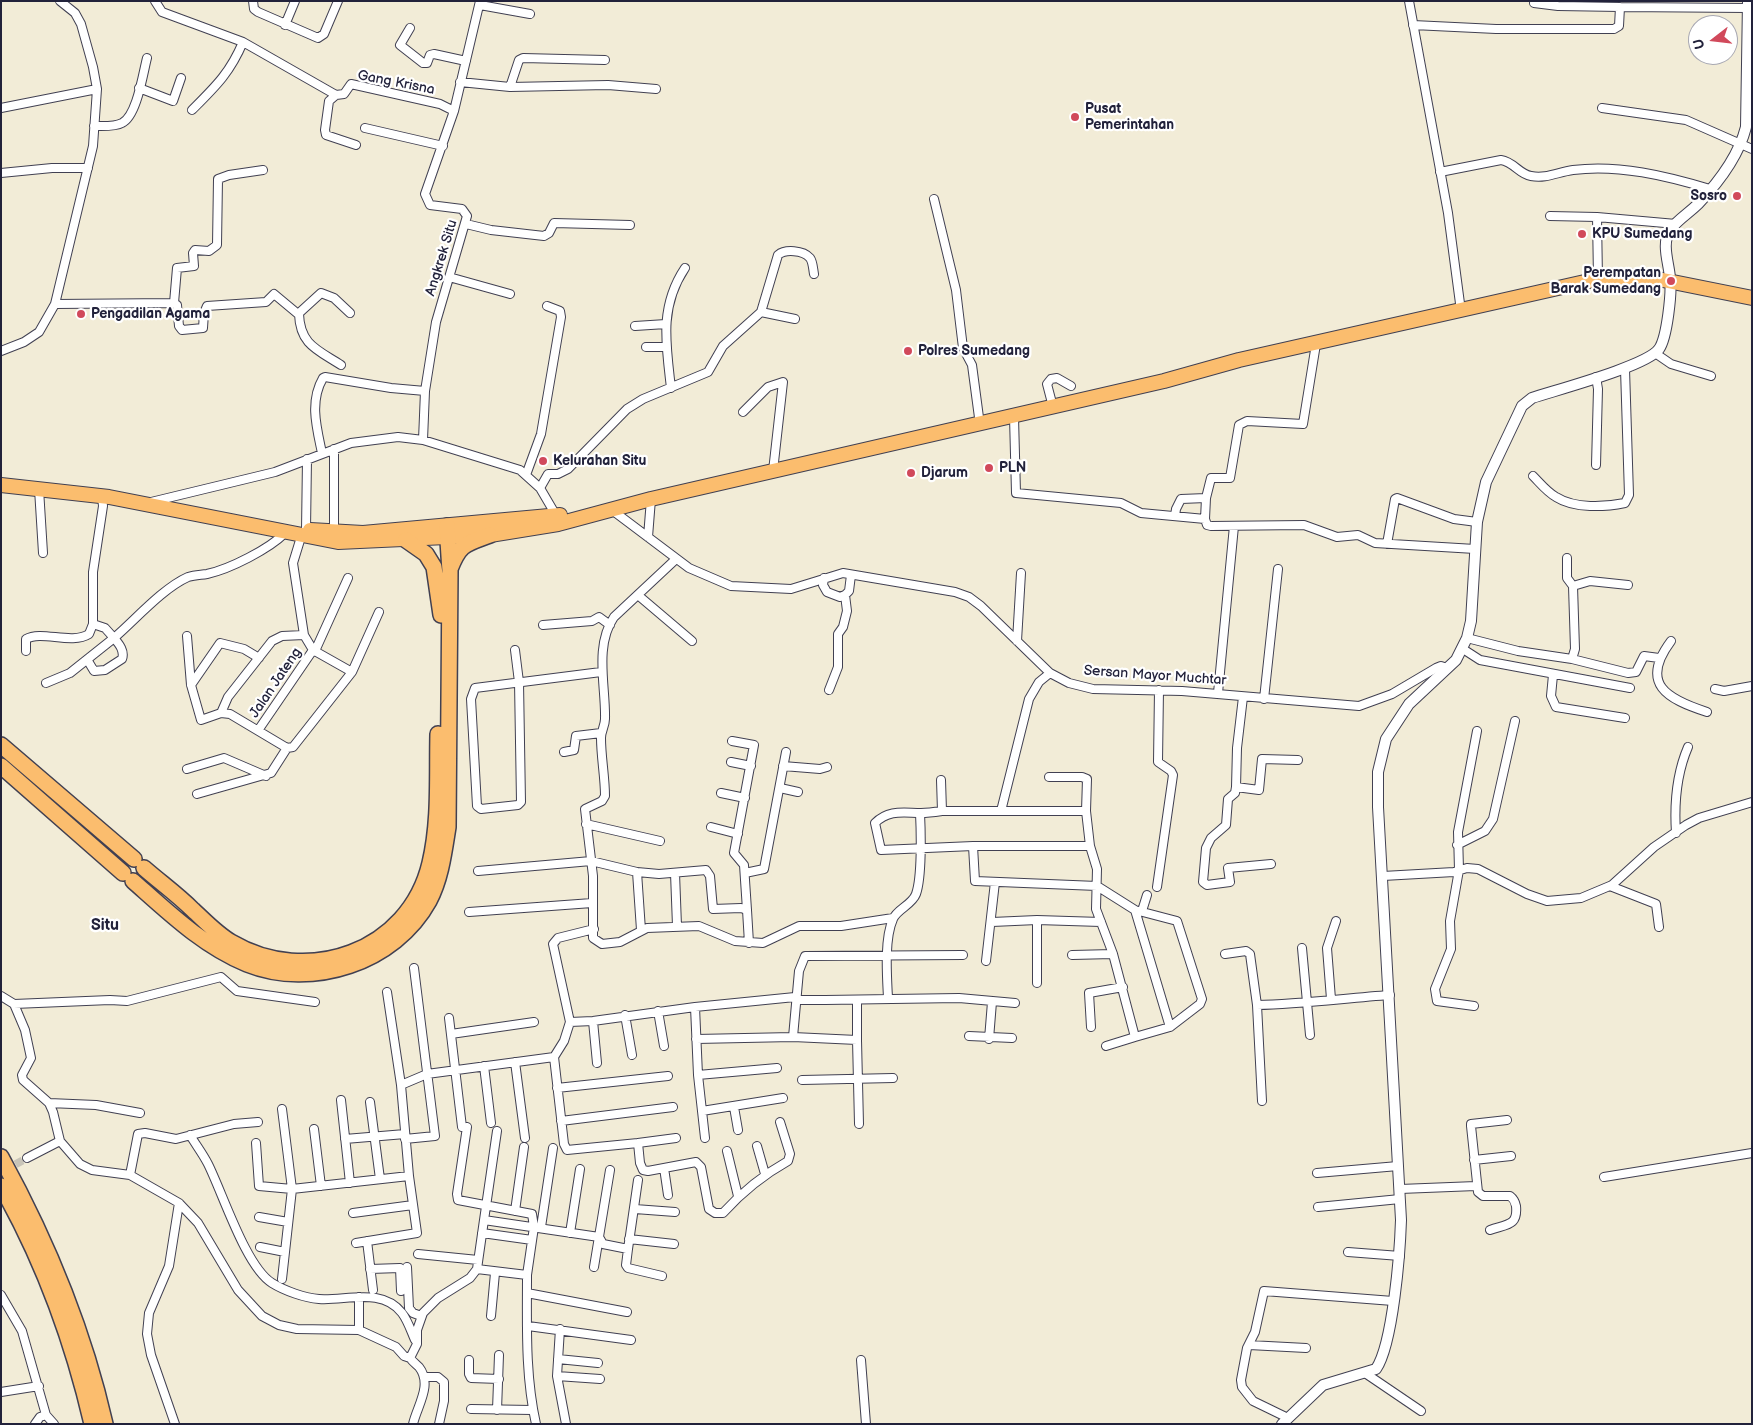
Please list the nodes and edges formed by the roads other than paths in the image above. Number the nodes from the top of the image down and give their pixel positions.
1 (60, 1) edge
2 (155, 1) edge
3 (254, 1) edge
4 (295, 1) edge
5 (338, 1) edge
6 (1409, 1) edge
7 (480, 3) edge
8 (1534, 3) dead end
9 (1575, 4) edge
10 (1630, 4) edge
11 (1748, 5) edge
12 (1620, 7) junction
13 (530, 14) dead end
14 (285, 25) junction
15 (1413, 25) junction
16 (410, 28) dead end
17 (243, 42) junction
18 (1749, 51) edge
19 (147, 58) dead end
20 (604, 60) dead end
21 (466, 61) junction
22 (181, 78) dead end
23 (460, 82) junction
24 (510, 87) junction
25 (139, 88) junction
26 (97, 89) junction
27 (656, 89) dead end
28 (336, 95) junction
29 (1, 108) edge
30 (1602, 108) dead end
31 (192, 110) dead end
32 (454, 111) junction
33 (94, 126) junction
34 (1749, 127) edge
35 (365, 128) dead end
36 (356, 145) dead end
37 (1742, 145) junction
38 (443, 146) junction
39 (1752, 149) edge
40 (88, 168) junction
41 (263, 170) dead end
42 (1440, 172) junction
43 (1, 173) edge
44 (1710, 189) junction
45 (934, 199) dead end
46 (1550, 216) dead end
47 (1597, 217) junction
48 (466, 224) junction
49 (1676, 224) junction
50 (630, 225) dead end
51 (685, 268) dead end
52 (814, 274) dead end
53 (449, 277) junction
54 (1598, 279) junction
55 (1671, 281) junction
56 (510, 294) dead end
57 (1752, 298) edge
58 (174, 303) junction
59 (55, 304) junction
60 (547, 306) dead end
61 (1461, 311) junction
62 (761, 312) junction
63 (350, 313) dead end
64 (299, 314) junction
65 (795, 319) dead end
66 (666, 324) junction
67 (635, 326) dead end
68 (1316, 344) junction
69 (646, 347) dead end
70 (666, 347) junction
71 (1, 351) edge
72 (1655, 354) junction
73 (341, 365) dead end
74 (1625, 369) junction
75 (1710, 376) dead end
76 (1596, 377) junction
77 (1071, 386) dead end
78 (671, 388) junction
79 (425, 391) junction
80 (1053, 407) junction
81 (743, 412) dead end
82 (1014, 417) junction
83 (980, 425) junction
84 (423, 440) junction
85 (334, 449) junction
86 (322, 454) junction
87 (307, 459) junction
88 (1596, 464) dead end
89 (773, 471) junction
90 (526, 475) junction
91 (1533, 476) dead end
92 (1, 485) edge
93 (540, 488) junction
94 (39, 489) junction
95 (102, 497) junction
96 (1206, 498) junction
97 (650, 499) junction
98 (143, 504) junction
99 (612, 510) junction
100 (1176, 516) junction
101 (557, 519) junction
102 (1205, 519) junction
103 (1477, 522) junction
104 (1234, 526) junction
105 (334, 531) junction
106 (444, 532) junction
107 (299, 533) junction
108 (490, 534) junction
109 (648, 537) junction
110 (406, 540) junction
111 (1387, 544) junction
112 (1475, 549) junction
113 (43, 553) dead end
114 (1567, 558) dead end
115 (676, 559) junction
116 (1278, 569) dead end
117 (450, 571) junction
118 (1021, 573) dead end
119 (851, 575) junction
120 (348, 578) dead end
121 (824, 578) junction
122 (1628, 585) dead end
123 (1573, 586) junction
124 (845, 595) junction
125 (639, 596) junction
126 (379, 612) dead end
127 (441, 615) junction
128 (92, 624) junction
129 (543, 625) dead end
130 (610, 625) junction
131 (304, 635) junction
132 (187, 636) dead end
133 (114, 638) junction
134 (1467, 638) junction
135 (1671, 640) dead end
136 (692, 641) dead end
137 (1017, 641) junction
138 (1463, 649) junction
139 (515, 650) dead end
140 (26, 651) dead end
141 (314, 651) junction
142 (259, 658) junction
143 (1660, 658) junction
144 (1572, 659) junction
145 (88, 661) junction
146 (1448, 668) junction
147 (352, 672) junction
148 (601, 672) junction
149 (1050, 673) junction
150 (1553, 675) junction
151 (519, 682) junction
152 (46, 683) dead end
153 (191, 685) junction
154 (1752, 686) edge
155 (1630, 688) dead end
156 (1715, 689) dead end
157 (829, 690) dead end
158 (1159, 690) junction
159 (1218, 693) junction
160 (1242, 697) junction
161 (1264, 699) junction
162 (1707, 712) dead end
163 (221, 713) junction
164 (1625, 718) dead end
165 (1515, 721) dead end
166 (259, 729) junction
167 (1477, 731) dead end
168 (601, 733) junction
169 (732, 740) dead end
170 (1, 745) edge
171 (1688, 747) dead end
172 (287, 748) junction
173 (564, 752) dead end
174 (786, 752) dead end
175 (1298, 760) dead end
176 (732, 762) dead end
177 (1, 766) edge
178 (751, 766) junction
179 (783, 766) junction
180 (187, 768) dead end
181 (827, 768) dead end
182 (266, 776) junction
183 (1049, 777) dead end
184 (941, 780) dead end
185 (780, 788) junction
186 (1236, 788) junction
187 (798, 792) dead end
188 (721, 793) dead end
189 (197, 794) dead end
190 (745, 798) junction
191 (1752, 802) edge
192 (942, 811) junction
193 (1001, 811) junction
194 (1086, 811) junction
195 (920, 814) junction
196 (586, 824) junction
197 (711, 827) dead end
198 (1676, 832) junction
199 (738, 834) junction
200 (660, 841) dead end
201 (1457, 845) junction
202 (974, 846) junction
203 (1090, 846) junction
204 (920, 849) junction
205 (591, 862) junction
206 (1271, 864) dead end
207 (1459, 870) junction
208 (478, 871) dead end
209 (637, 872) junction
210 (745, 873) junction
211 (675, 874) junction
212 (1383, 876) junction
213 (995, 882) junction
214 (1097, 886) junction
215 (1610, 886) junction
216 (1158, 887) dead end
217 (1146, 898) dead end
218 (592, 903) junction
219 (746, 910) junction
220 (1138, 910) junction
221 (469, 912) dead end
222 (893, 918) junction
223 (1037, 920) junction
224 (1336, 921) dead end
225 (992, 922) junction
226 (1101, 922) junction
227 (677, 926) junction
228 (1659, 927) dead end
229 (594, 929) junction
230 (642, 930) junction
231 (749, 943) junction
232 (1302, 948) dead end
233 (1113, 954) junction
234 (1225, 954) dead end
235 (962, 955) dead end
236 (1072, 955) dead end
237 (886, 958) junction
238 (986, 961) dead end
239 (414, 968) dead end
240 (1037, 983) dead end
241 (1123, 988) junction
242 (387, 992) dead end
243 (1390, 995) junction
244 (1, 996) edge
245 (795, 997) junction
246 (888, 998) junction
247 (1331, 999) junction
248 (857, 1000) junction
249 (315, 1002) dead end
250 (992, 1002) junction
251 (1015, 1003) dead end
252 (14, 1004) junction
253 (1307, 1004) junction
254 (1257, 1005) junction
255 (1474, 1006) dead end
256 (695, 1007) junction
257 (658, 1011) junction
258 (625, 1015) junction
259 (449, 1018) dead end
260 (593, 1021) junction
261 (534, 1022) dead end
262 (570, 1022) junction
263 (1091, 1027) dead end
264 (1170, 1027) junction
265 (451, 1034) junction
266 (1310, 1035) dead end
267 (793, 1036) junction
268 (969, 1036) dead end
269 (1135, 1037) junction
270 (1012, 1038) dead end
271 (989, 1039) junction
272 (696, 1040) junction
273 (857, 1040) junction
274 (664, 1046) dead end
275 (1106, 1046) dead end
276 (632, 1055) dead end
277 (554, 1057) junction
278 (515, 1062) junction
279 (597, 1063) dead end
280 (484, 1066) junction
281 (777, 1068) dead end
282 (455, 1070) junction
283 (429, 1074) junction
284 (698, 1075) junction
285 (668, 1076) dead end
286 (893, 1078) dead end
287 (859, 1079) junction
288 (802, 1080) dead end
289 (401, 1085) junction
290 (557, 1088) junction
291 (783, 1098) dead end
292 (341, 1100) dead end
293 (1262, 1101) dead end
294 (370, 1102) dead end
295 (49, 1103) junction
296 (673, 1107) dead end
297 (734, 1107) junction
298 (282, 1109) dead end
299 (702, 1111) junction
300 (140, 1113) dead end
301 (1507, 1120) dead end
302 (561, 1121) junction
303 (258, 1122) dead end
304 (780, 1122) dead end
305 (491, 1124) dead end
306 (860, 1124) dead end
307 (314, 1129) dead end
308 (738, 1130) dead end
309 (497, 1131) dead end
310 (190, 1135) junction
311 (374, 1136) junction
312 (405, 1136) junction
313 (525, 1138) dead end
314 (676, 1138) dead end
315 (706, 1138) dead end
316 (345, 1139) junction
317 (60, 1141) junction
318 (256, 1143) dead end
319 (638, 1143) junction
320 (757, 1146) dead end
321 (524, 1147) dead end
322 (553, 1148) dead end
323 (727, 1151) dead end
324 (1752, 1153) edge
325 (1511, 1156) dead end
326 (1, 1157) edge
327 (27, 1158) tunnel mouth
328 (1474, 1160) junction
329 (1398, 1166) junction
330 (664, 1168) junction
331 (580, 1169) dead end
332 (610, 1170) dead end
333 (1317, 1173) dead end
334 (766, 1174) junction
335 (130, 1175) junction
336 (409, 1176) junction
337 (1604, 1177) dead end
338 (380, 1180) junction
339 (638, 1180) dead end
340 (350, 1183) junction
341 (1, 1186) edge
342 (321, 1186) junction
343 (1476, 1186) junction
344 (292, 1189) junction
345 (1400, 1194) junction
346 (668, 1195) dead end
347 (738, 1196) junction
348 (179, 1203) junction
349 (413, 1205) junction
350 (486, 1205) junction
351 (1318, 1207) dead end
352 (635, 1209) junction
353 (514, 1211) junction
354 (675, 1212) dead end
355 (353, 1213) dead end
356 (259, 1217) dead end
357 (484, 1220) junction
358 (288, 1222) junction
359 (537, 1227) junction
360 (1490, 1230) dead end
361 (482, 1233) junction
362 (570, 1233) junction
363 (599, 1237) junction
364 (629, 1239) junction
365 (532, 1240) junction
366 (368, 1242) junction
367 (356, 1243) dead end
368 (674, 1244) dead end
369 (260, 1247) dead end
370 (628, 1249) junction
371 (285, 1252) junction
372 (1348, 1252) dead end
373 (418, 1254) dead end
374 (1400, 1256) junction
375 (478, 1260) junction
376 (594, 1266) dead end
377 (407, 1267) dead end
378 (477, 1269) junction
379 (370, 1270) junction
380 (496, 1273) junction
381 (527, 1275) junction
382 (662, 1276) dead end
383 (282, 1279) dead end
384 (372, 1290) dead end
385 (401, 1291) dead end
386 (527, 1293) junction
387 (1, 1295) edge
388 (358, 1297) junction
389 (1393, 1301) junction
390 (627, 1312) dead end
391 (422, 1316) junction
392 (491, 1316) dead end
393 (528, 1326) junction
394 (560, 1329) junction
395 (359, 1330) junction
396 (631, 1340) dead end
397 (417, 1344) junction
398 (1249, 1345) junction
399 (1306, 1348) dead end
400 (499, 1355) dead end
401 (410, 1358) junction
402 (558, 1359) junction
403 (468, 1360) dead end
404 (861, 1360) dead end
405 (598, 1363) dead end
406 (1365, 1373) junction
407 (556, 1376) junction
408 (424, 1377) junction
409 (499, 1379) junction
410 (600, 1379) dead end
411 (39, 1386) junction
412 (1, 1392) edge
413 (471, 1409) dead end
414 (497, 1410) junction
415 (532, 1410) junction
416 (1421, 1411) dead end
417 (46, 1414) junction
418 (1285, 1421) edge
419 (35, 1424) edge
420 (54, 1424) edge
421 (92, 1424) edge
422 (105, 1424) edge
423 (175, 1424) edge
424 (412, 1424) edge
425 (439, 1424) edge
426 (536, 1424) edge
427 (566, 1424) edge
428 (866, 1424) edge

1 - 26 street
2 - 17 street
3 - 14 street
4 - 14 street
5 - 14 street
6 - 15 street
7 - 13 street
7 - 21 street, Angkrek Situ
8 - 9 street
9 - 12 street
10 - 11 street
10 - 12 street
11 - 18 street
12 - 15 street
15 - 42 street
16 - 21 street
17 - 28 street
17 - 31 street
18 - 34 street
19 - 25 street
20 - 24 street
21 - 23 street, Angkrek Situ
22 - 25 street
23 - 24 street
23 - 32 street, Angkrek Situ
24 - 27 street
25 - 33 street
26 - 29 street
26 - 33 street
28 - 32 street, Gang Krisna
28 - 36 street
30 - 37 street
32 - 38 street, Angkrek Situ
33 - 40 street
34 - 37 street
35 - 38 street
37 - 39 street
37 - 44 street
38 - 48 street, Angkrek Situ
40 - 43 street
40 - 59 street
41 - 58 street
42 - 44 street
42 - 61 street
44 - 49 street
45 - 83 street
46 - 47 street
47 - 49 street
47 - 54 street
48 - 50 street
48 - 53 street, Angkrek Situ
49 - 55 street
51 - 66 street
52 - 62 street
53 - 56 street
53 - 79 street, Angkrek Situ
54 - 55 highway
54 - 61 highway
55 - 57 highway
55 - 72 street
58 - 59 street
58 - 64 street
59 - 71 street
60 - 90 street
61 - 68 highway
62 - 65 street
62 - 78 street
63 - 64 street
64 - 73 street
66 - 67 street
66 - 70 street
68 - 80 highway
68 - 96 street
69 - 70 street
70 - 78 street
72 - 74 street
72 - 75 street
74 - 76 street
74 - 91 street
76 - 88 street
76 - 103 street
77 - 80 street
78 - 93 street
79 - 84 street, Angkrek Situ
79 - 86 street
80 - 82 highway
81 - 89 street
82 - 83 highway
82 - 100 street
83 - 89 highway
84 - 85 street
84 - 90 street
85 - 86 street
85 - 105 street
86 - 87 street
87 - 98 street
87 - 107 street
89 - 97 highway
90 - 93 street
92 - 94 highway
93 - 101 street
94 - 95 highway
94 - 113 street
95 - 98 highway
95 - 128 street
96 - 100 street
96 - 102 street
97 - 99 highway
97 - 109 street
98 - 107 highway
99 - 101 highway
99 - 109 street, Sersan Mayor Muchtar
100 - 102 street
101 - 106 highway
101 - 108 highway
102 - 104 street
103 - 111 street
103 - 112 street
104 - 111 street
104 - 159 street
105 - 106 highway
105 - 107 highway
106 - 108 highway
106 - 110 highway
106 - 117 highway
106 - 127 highway
107 - 110 highway
107 - 131 street
107 - 133 street
108 - 117 highway
109 - 115 street, Sersan Mayor Muchtar
110 - 127 highway
111 - 112 street
112 - 134 street
114 - 123 street
115 - 121 street, Sersan Mayor Muchtar
115 - 125 street
116 - 161 street
117 - 177 highway
118 - 137 street
119 - 121 street, Sersan Mayor Muchtar
119 - 124 street
119 - 137 street, Sersan Mayor Muchtar
120 - 141 street, Jalan Jateng
121 - 124 street
122 - 123 street
123 - 144 street
124 - 157 street
125 - 130 street
125 - 136 street
126 - 147 street
127 - 170 highway
128 - 133 street
128 - 140 street
129 - 130 street
130 - 148 street
131 - 141 street
131 - 142 street
132 - 153 street
133 - 145 street
133 - 145 street
134 - 138 street
134 - 144 street
135 - 143 street
137 - 149 street, Sersan Mayor Muchtar
138 - 146 street
138 - 150 street
139 - 151 street
141 - 147 street
141 - 166 street, Jalan Jateng
142 - 153 street
142 - 163 street
143 - 144 street
143 - 162 street
145 - 152 street
146 - 161 street, Sersan Mayor Muchtar
146 - 212 street
147 - 172 street
148 - 151 street
148 - 168 street
149 - 158 street, Sersan Mayor Muchtar
149 - 193 street
150 - 155 street
150 - 164 street
151 - 151 street
153 - 163 street
154 - 156 street
158 - 159 street, Sersan Mayor Muchtar
158 - 216 street
159 - 160 street, Sersan Mayor Muchtar
160 - 161 street, Sersan Mayor Muchtar
160 - 186 street
163 - 166 street
165 - 201 street
166 - 172 street
167 - 201 street
168 - 173 street
168 - 196 street
169 - 178 street
171 - 198 street
172 - 182 street
174 - 179 street
175 - 186 street
176 - 178 street
178 - 190 street
179 - 181 street
179 - 185 street
180 - 182 street
182 - 189 street
183 - 194 street
184 - 192 street
185 - 187 street
185 - 210 street
186 - 206 street
188 - 190 street
190 - 199 street
191 - 198 street
192 - 193 street
192 - 195 street
193 - 194 street
194 - 203 street
195 - 204 street
195 - 204 street
196 - 200 street
196 - 205 street
197 - 199 street
198 - 215 street
199 - 210 street
201 - 207 street
202 - 203 street
202 - 204 street
202 - 213 street
203 - 214 street
204 - 222 street
205 - 208 street
205 - 209 street
205 - 218 street
207 - 212 street
207 - 215 street
207 - 255 street
209 - 211 street
209 - 230 street
210 - 219 street
211 - 219 street
211 - 227 street
212 - 243 street
213 - 214 street
213 - 225 street
214 - 220 street
214 - 226 street
215 - 228 street
217 - 220 street
218 - 221 street
218 - 229 street
219 - 231 street
220 - 264 street
220 - 264 street
222 - 231 street
222 - 237 street
223 - 225 street
223 - 226 street
223 - 240 street
224 - 247 street
225 - 238 street
226 - 233 street
227 - 230 street
227 - 231 street
229 - 230 street
229 - 262 street
232 - 253 street
233 - 236 street
233 - 241 street
234 - 254 street
235 - 237 street
237 - 245 street
237 - 246 street
239 - 283 street
241 - 263 street
241 - 269 street
242 - 289 street
243 - 247 street
243 - 329 street
244 - 252 street
245 - 248 street
245 - 256 street
245 - 267 street
246 - 248 street
246 - 250 street
247 - 253 street
248 - 273 street
249 - 252 street
250 - 251 street
250 - 271 street
252 - 295 street
253 - 254 street
253 - 266 street
254 - 293 street
256 - 257 street
256 - 272 street
257 - 258 street
257 - 274 street
258 - 260 street
258 - 276 street
259 - 265 street
260 - 262 street
260 - 279 street
261 - 265 street
262 - 277 street
264 - 269 street
265 - 282 street
267 - 272 street
267 - 273 street
268 - 271 street
269 - 275 street
270 - 271 street
272 - 284 street
273 - 287 street
277 - 278 street
277 - 290 street
278 - 280 street
278 - 313 street
280 - 282 street
280 - 305 street
281 - 284 street
282 - 283 street
282 - 350 street
283 - 289 street
283 - 312 street
284 - 299 street
285 - 290 street
286 - 287 street
287 - 288 street
287 - 306 street
289 - 312 street
290 - 302 street
291 - 297 street
292 - 316 street
294 - 311 street
295 - 300 street
295 - 317 street
296 - 302 street
297 - 299 street
297 - 308 street
298 - 344 street
299 - 315 street
301 - 328 street
302 - 319 street
303 - 310 street
304 - 334 street
307 - 342 street
309 - 350 street
310 - 335 street
310 - 388 street
311 - 312 street
311 - 316 street
311 - 338 street
312 - 336 street
314 - 319 street
316 - 340 street
317 - 327 street
317 - 335 street
318 - 344 street
319 - 330 street
320 - 334 street
321 - 353 street
322 - 359 street
323 - 347 street
324 - 337 street
325 - 328 street
326 - 422 highway
328 - 343 street
329 - 333 street
329 - 345 street
330 - 346 street
330 - 347 street
331 - 362 street
332 - 363 street
334 - 347 street
335 - 348 street
336 - 338 street
336 - 349 street
338 - 340 street
339 - 352 street
340 - 342 street
341 - 421 highway
342 - 344 street
343 - 345 street
343 - 360 street
344 - 358 street
345 - 351 street
345 - 374 street
348 - 395 street
348 - 423 street
349 - 355 street
349 - 366 street
350 - 353 street
350 - 357 street
352 - 354 street
352 - 364 street
353 - 359 street
356 - 358 street
357 - 359 street
357 - 361 street
358 - 371 street
359 - 362 street
359 - 365 street
361 - 365 street
361 - 375 street
362 - 363 street
363 - 370 street
363 - 376 street
364 - 368 street
364 - 370 street
365 - 381 street
366 - 367 street
366 - 379 street
369 - 371 street
370 - 382 street
371 - 383 street
372 - 374 street
373 - 375 street
374 - 389 street
375 - 378 street
377 - 391 street
378 - 380 street
378 - 391 street
379 - 384 street
379 - 385 street
380 - 381 street
380 - 392 street
381 - 386 street
386 - 390 street
386 - 393 street
387 - 411 street
388 - 395 street
388 - 397 street
389 - 398 street
389 - 406 street
391 - 397 street
393 - 394 street
393 - 415 street
394 - 396 street
394 - 402 street
395 - 401 street
397 - 401 street
398 - 399 street
398 - 418 street
400 - 409 street
401 - 408 street
402 - 405 street
402 - 407 street
403 - 409 street
404 - 428 street
406 - 416 street
406 - 418 street
407 - 410 street
407 - 427 street
408 - 424 street
408 - 425 street
409 - 414 street
411 - 412 street
411 - 417 street
413 - 414 street
414 - 415 street
415 - 426 street
417 - 419 street
417 - 420 street

